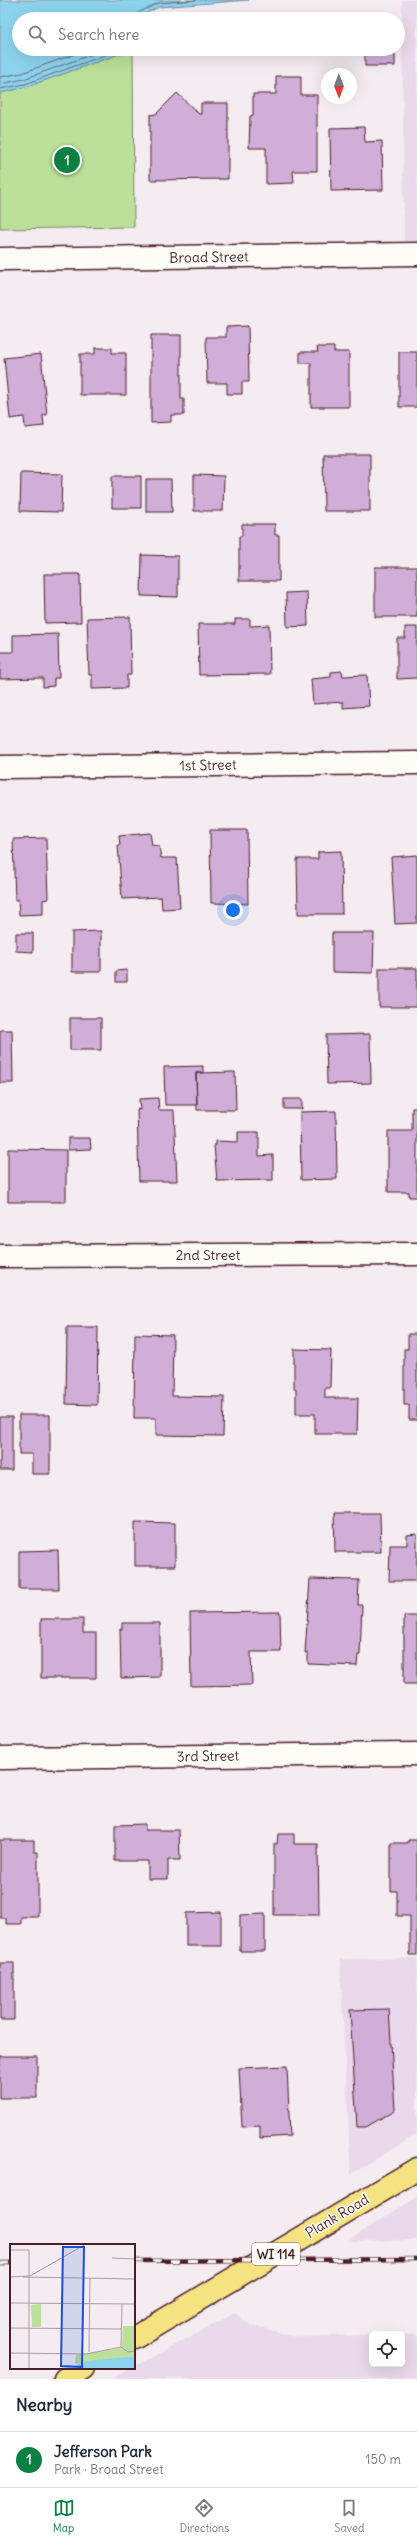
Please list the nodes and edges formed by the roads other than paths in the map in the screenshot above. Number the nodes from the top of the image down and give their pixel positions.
1 (417, 254) edge
2 (0, 259) edge
3 (417, 763) edge
4 (0, 767) edge
5 (417, 1254) edge
6 (0, 1256) edge
7 (417, 1754) edge
8 (0, 1758) edge
9 (417, 2169) edge
10 (135, 2337) edge
11 (81, 2369) edge
12 (65, 2379) edge

1 - 2 street, Broad Street
3 - 4 street, 1st Street
5 - 6 street, 2nd Street
7 - 8 street, 3rd Street
9 - 10 main road, Plank Road / WI 114
11 - 12 main road

